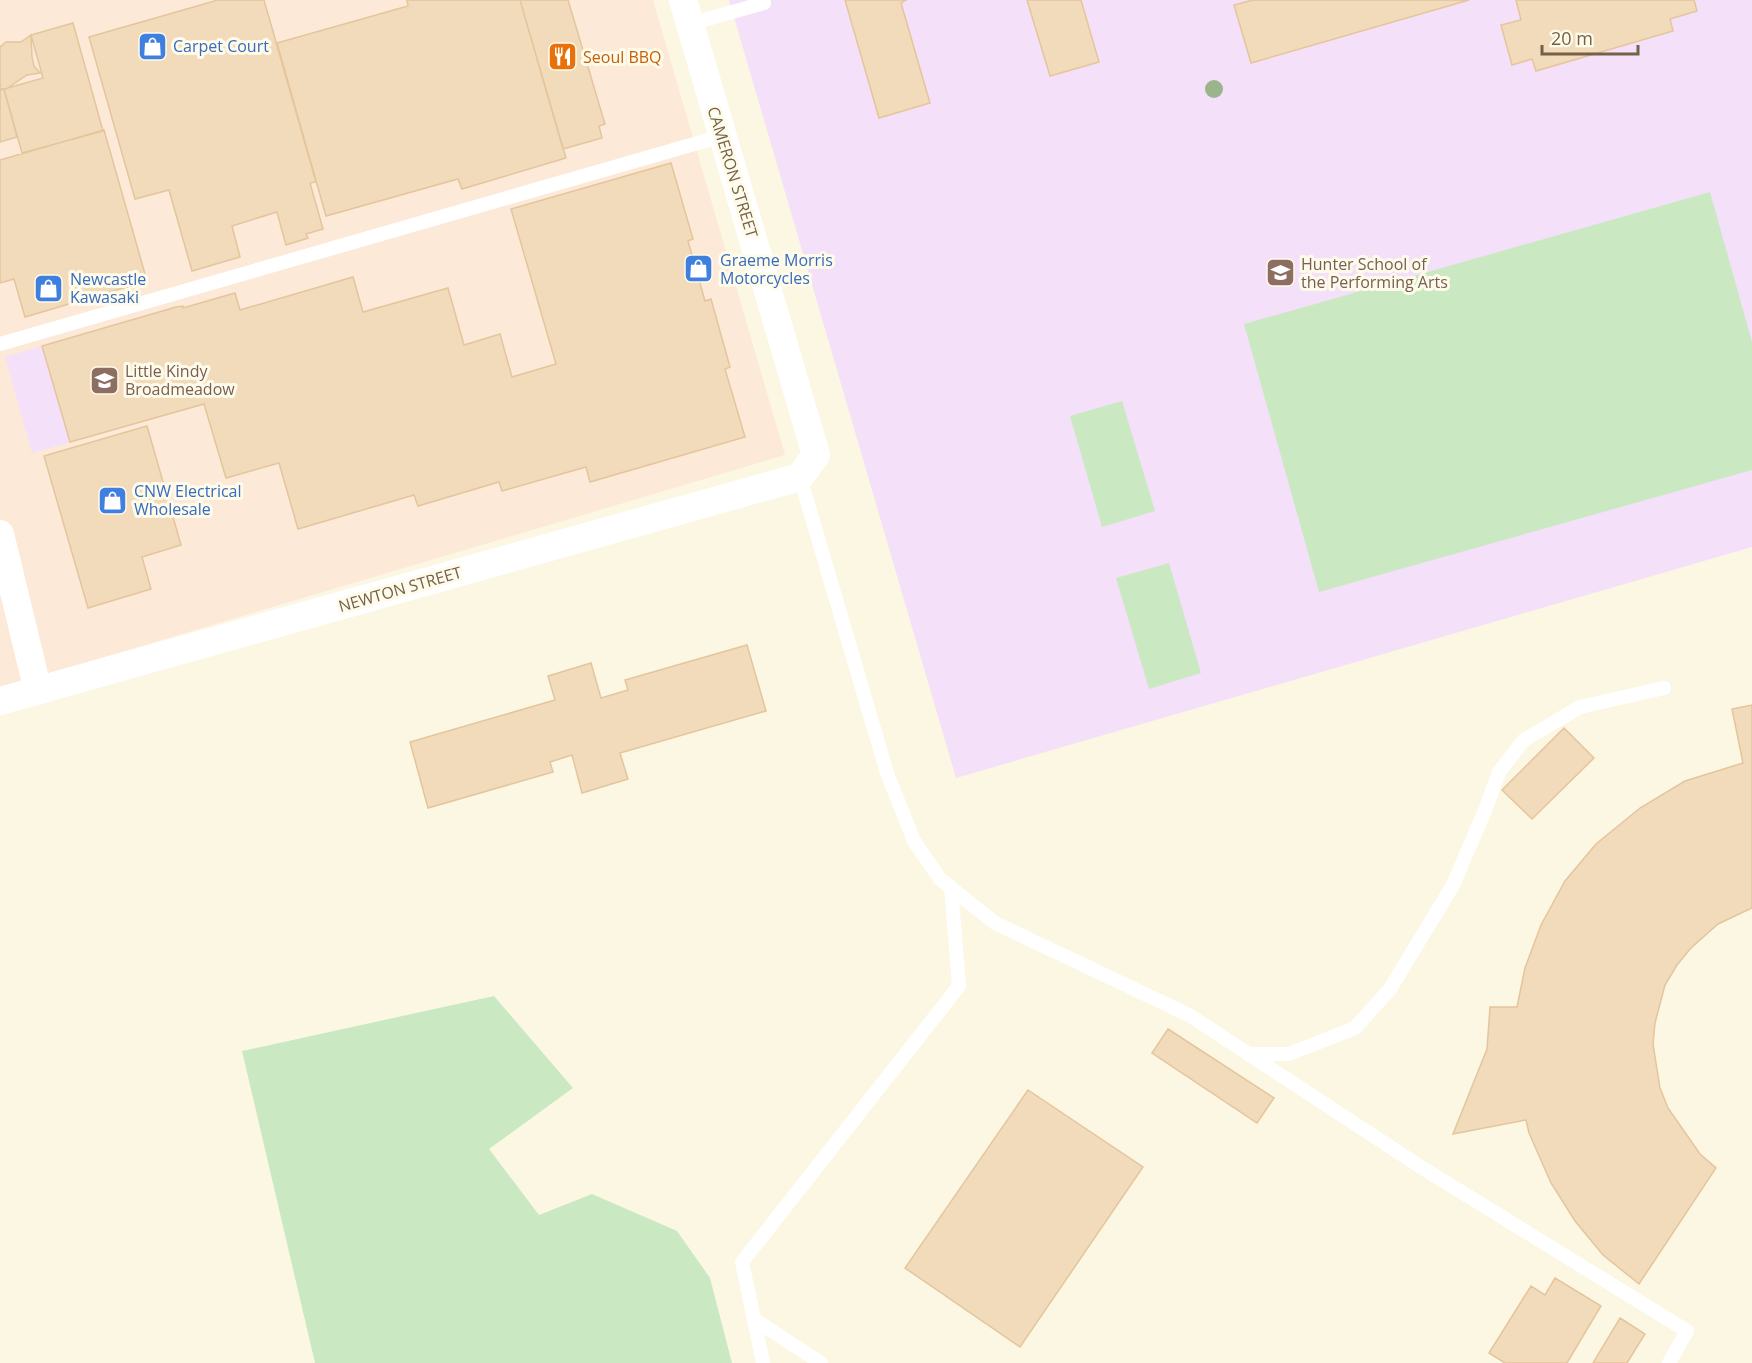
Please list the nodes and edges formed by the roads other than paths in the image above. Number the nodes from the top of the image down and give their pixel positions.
1 (764, 3) dead end
2 (687, 12) edge
3 (722, 136) junction
4 (0, 344) edge
5 (800, 477) junction
6 (0, 534) edge
7 (1664, 688) dead end
8 (38, 691) junction
9 (0, 701) edge
10 (951, 887) junction
11 (1248, 1054) junction
12 (754, 1319) junction
13 (763, 1363) edge
14 (821, 1363) edge
15 (1669, 1363) edge

1 - 2 lane
2 - 3 street, CAMERON STREET
3 - 4 lane
3 - 5 street, CAMERON STREET
5 - 8 street, NEWTON STREET
5 - 10 lane
6 - 8 street
7 - 11 lane
8 - 9 street, NEWTON STREET
10 - 11 lane
10 - 12 lane
11 - 15 lane
12 - 13 lane
12 - 14 lane

